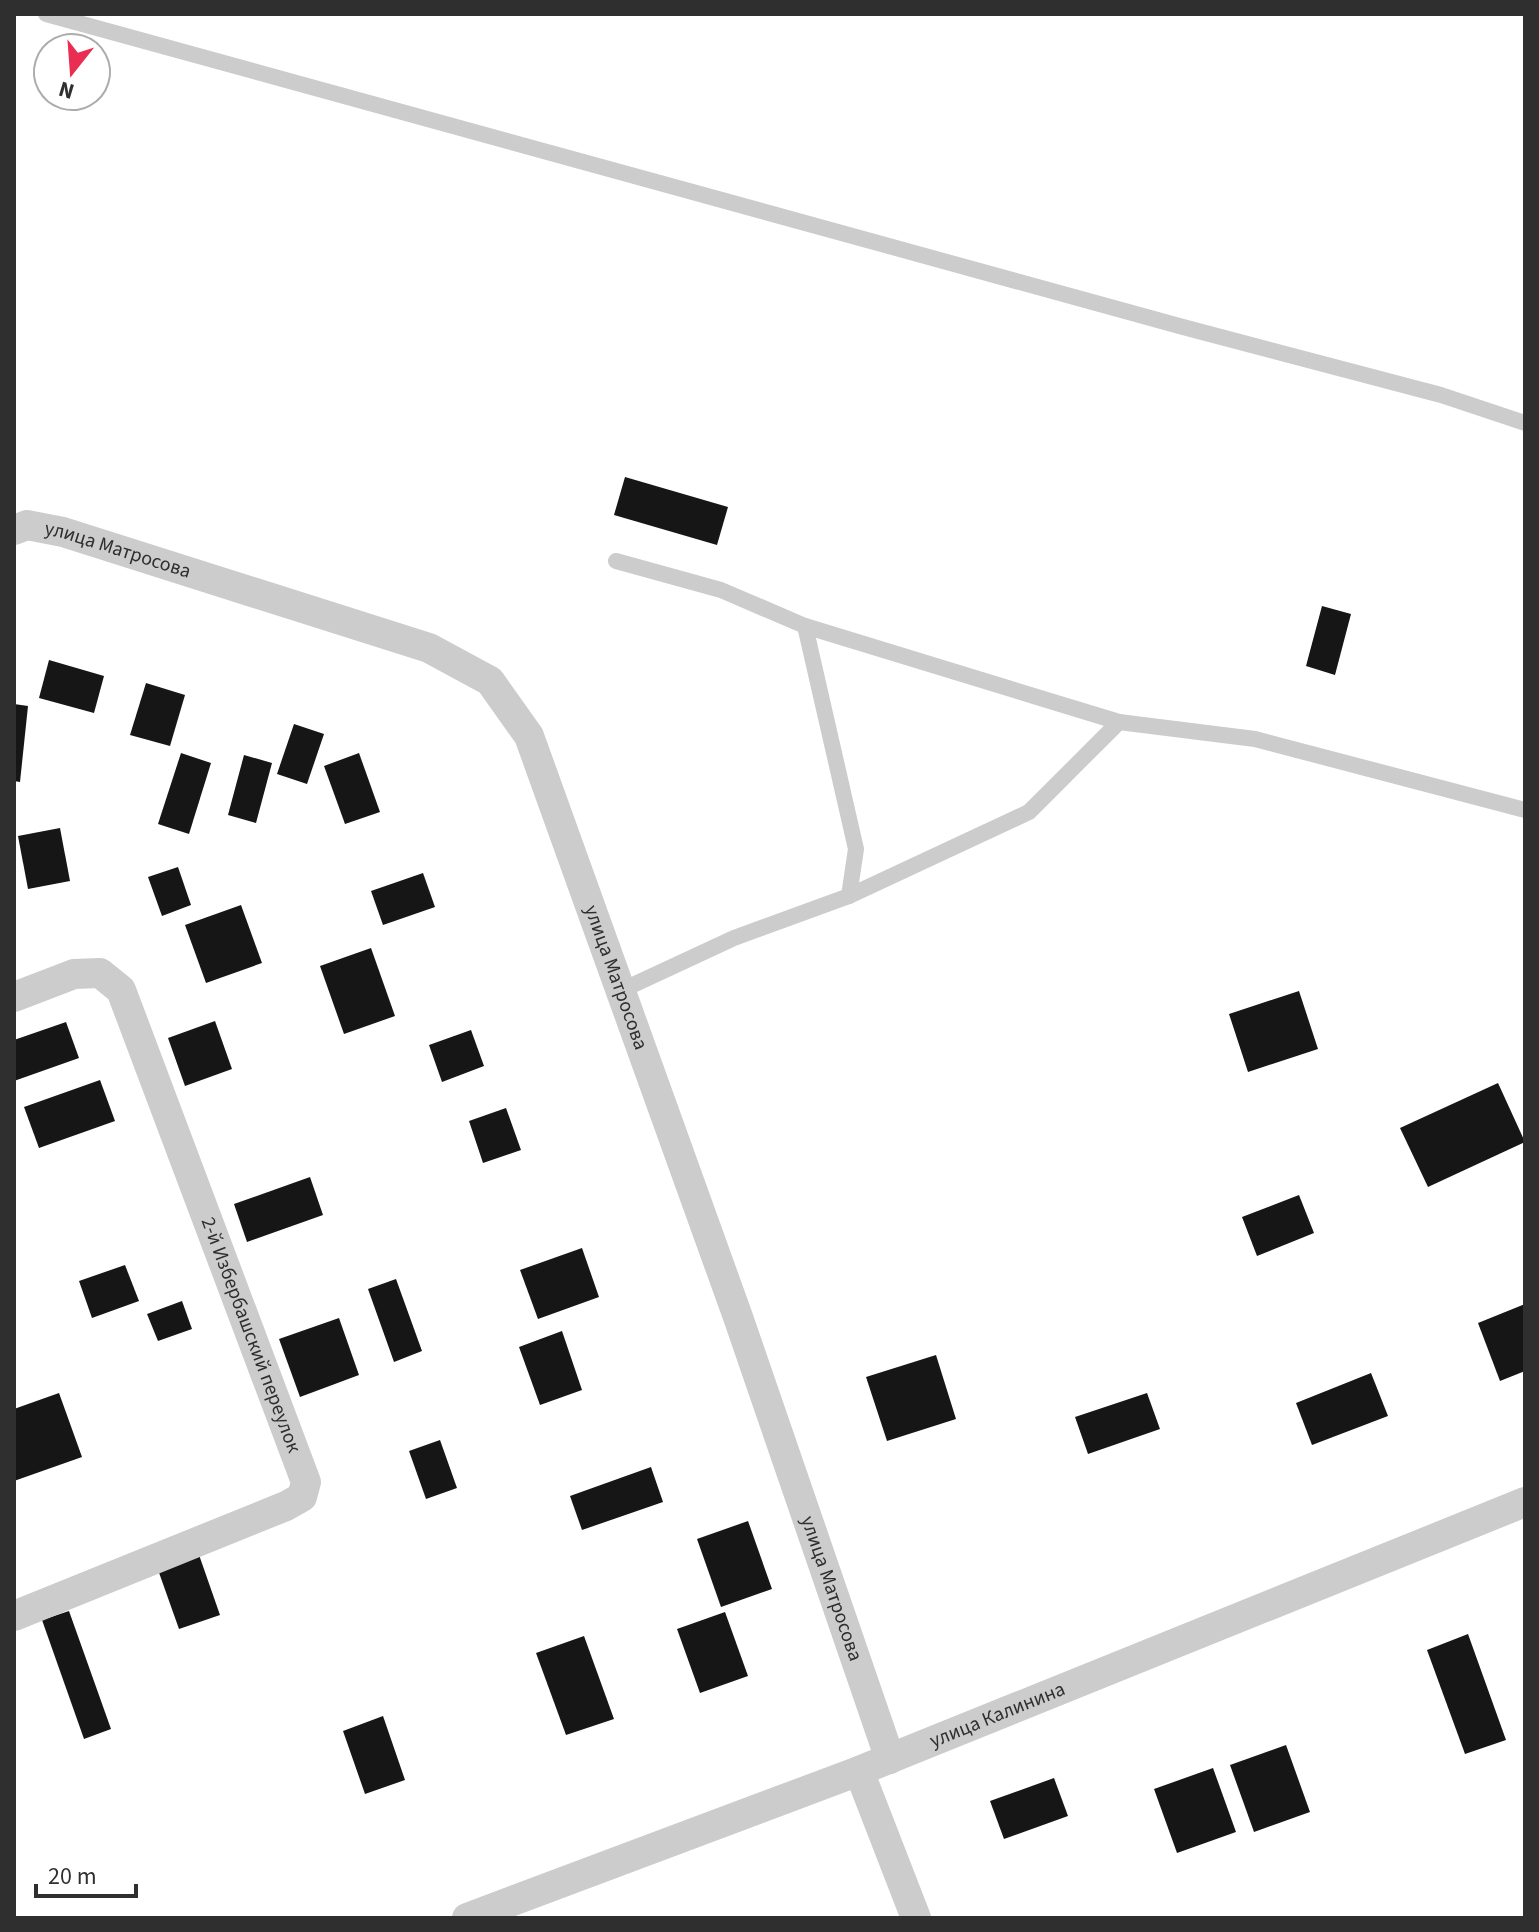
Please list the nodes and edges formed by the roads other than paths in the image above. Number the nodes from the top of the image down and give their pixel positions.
1 (46, 14) edge
2 (1525, 423) edge
3 (14, 530) edge
4 (616, 561) dead end
5 (805, 626) junction
6 (1119, 722) junction
7 (1525, 810) edge
8 (849, 896) junction
9 (620, 991) junction
10 (14, 997) edge
11 (1525, 1502) edge
12 (14, 1616) edge
13 (890, 1759) junction
14 (859, 1771) junction
15 (467, 1918) edge
16 (916, 1918) edge

1 - 2 lane
3 - 9 street, улица Матросова
4 - 5 lane
5 - 6 lane
5 - 8 lane
6 - 7 lane
6 - 8 lane
8 - 9 lane
9 - 13 street, улица Матросова
10 - 12 street, 2-й Избербашский переулок
11 - 13 street, улица Калинина
13 - 14 street, улица Калинина
14 - 15 street, улица Калинина
14 - 16 street

